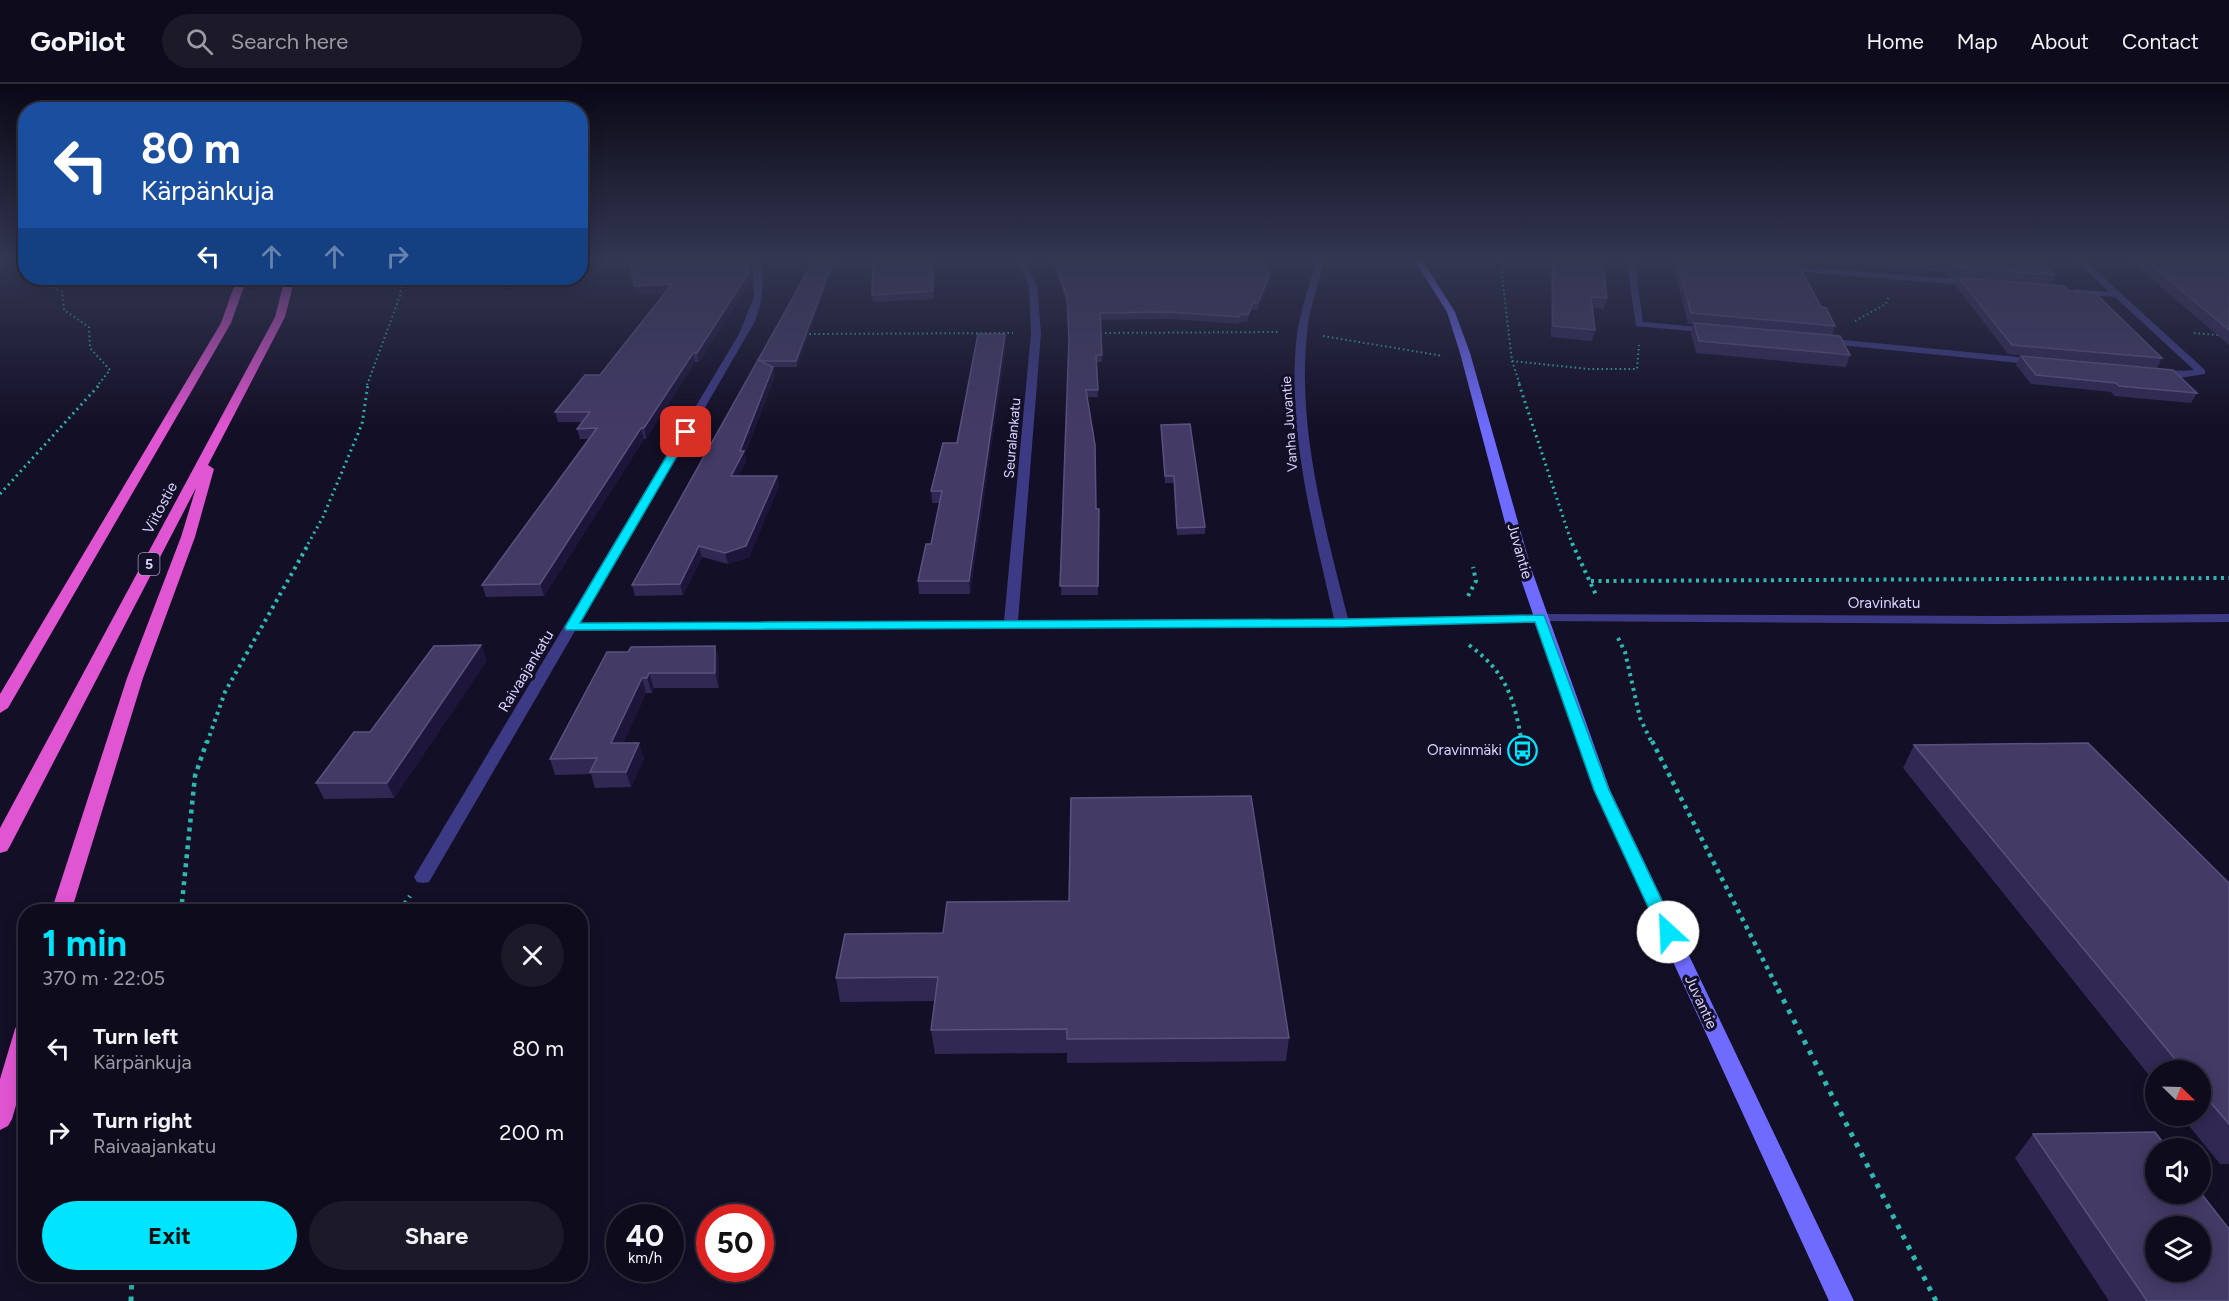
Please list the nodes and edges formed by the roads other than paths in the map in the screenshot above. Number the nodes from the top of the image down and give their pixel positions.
1 (229, 315) edge
2 (279, 315) edge
3 (754, 315) edge
4 (1035, 315) edge
5 (1306, 315) edge
6 (1452, 315) edge
7 (1638, 315) edge
8 (2139, 315) edge
9 (1719, 331) edge
10 (1810, 340) edge
11 (2052, 363) edge
12 (2144, 372) edge
13 (219, 432) junction
14 (1540, 618) junction
15 (2229, 618) edge
16 (1011, 623) junction
17 (1342, 623) junction
18 (571, 627) junction
19 (0, 708) edge
20 (0, 846) edge
21 (423, 878) dead end
22 (64, 904) edge
23 (18, 1057) edge
24 (0, 1119) edge
25 (1842, 1301) edge

1 - 19 highway
2 - 13 highway, Viitostie / 5
3 - 18 street, Raivaajankatu
4 - 16 street, Seuralankatu
5 - 17 street, Vanha Juvantie
6 - 14 main road, Juvantie
7 - 9 street
8 - 12 street
10 - 11 street
13 - 20 highway, Viitostie / 5
13 - 22 highway
14 - 15 street, Oravinkatu
14 - 17 street, Oravinkatu
14 - 25 main road, Juvantie
16 - 17 street, Oravinkatu
16 - 18 street, Oravinkatu
18 - 21 street, Raivaajankatu
23 - 24 highway

